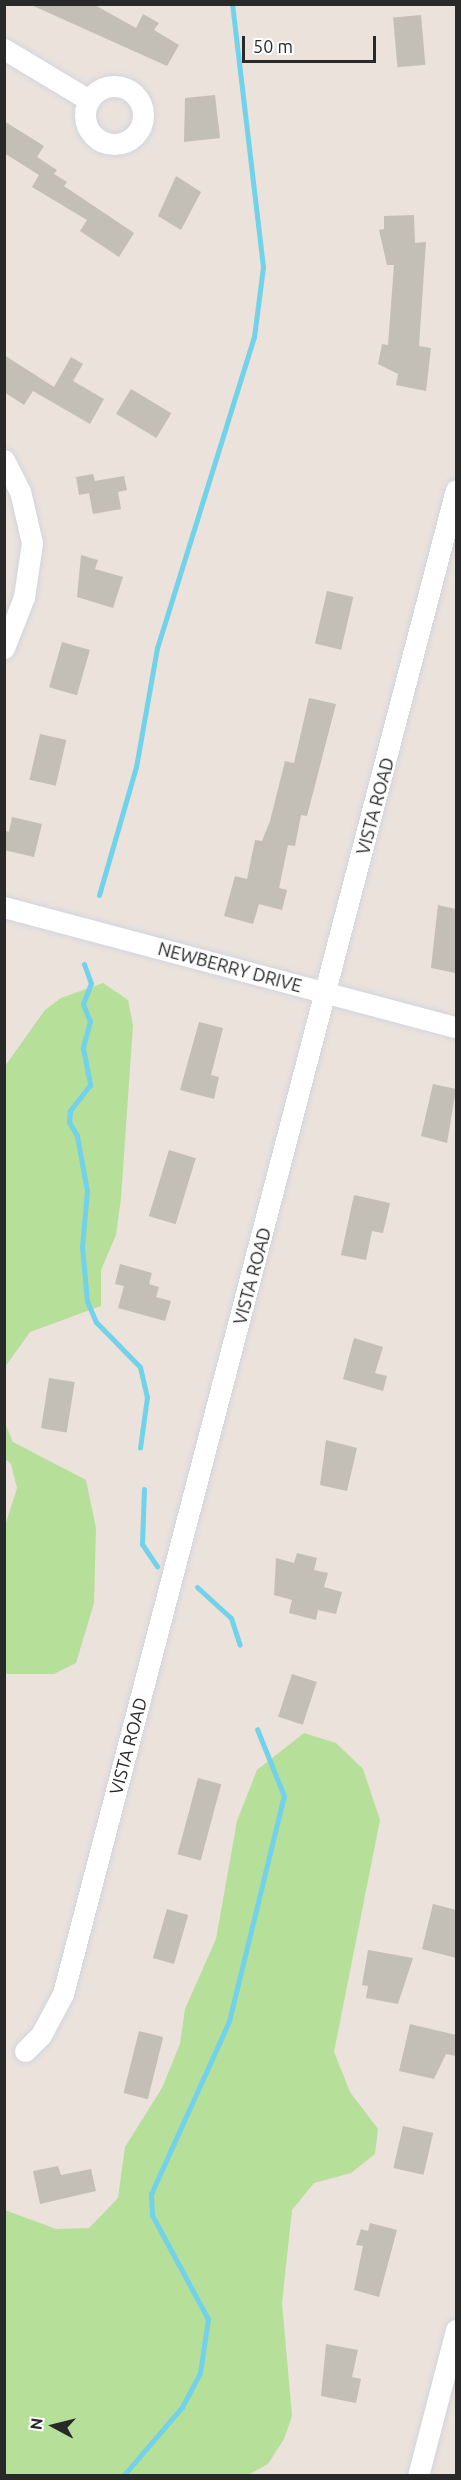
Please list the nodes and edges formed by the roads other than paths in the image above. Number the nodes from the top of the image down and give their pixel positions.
1 (4, 49) edge
2 (89, 100) dead end
3 (4, 460) edge
4 (456, 490) edge
5 (4, 648) edge
6 (4, 907) edge
7 (326, 992) junction
8 (456, 1027) edge
9 (25, 2051) dead end
10 (456, 2330) edge
11 (418, 2475) edge

1 - 2 street
3 - 5 street
4 - 7 street, VISTA ROAD
6 - 7 street, NEWBERRY DRIVE
7 - 8 street, NEWBERRY DRIVE
7 - 9 street, VISTA ROAD
10 - 11 street

